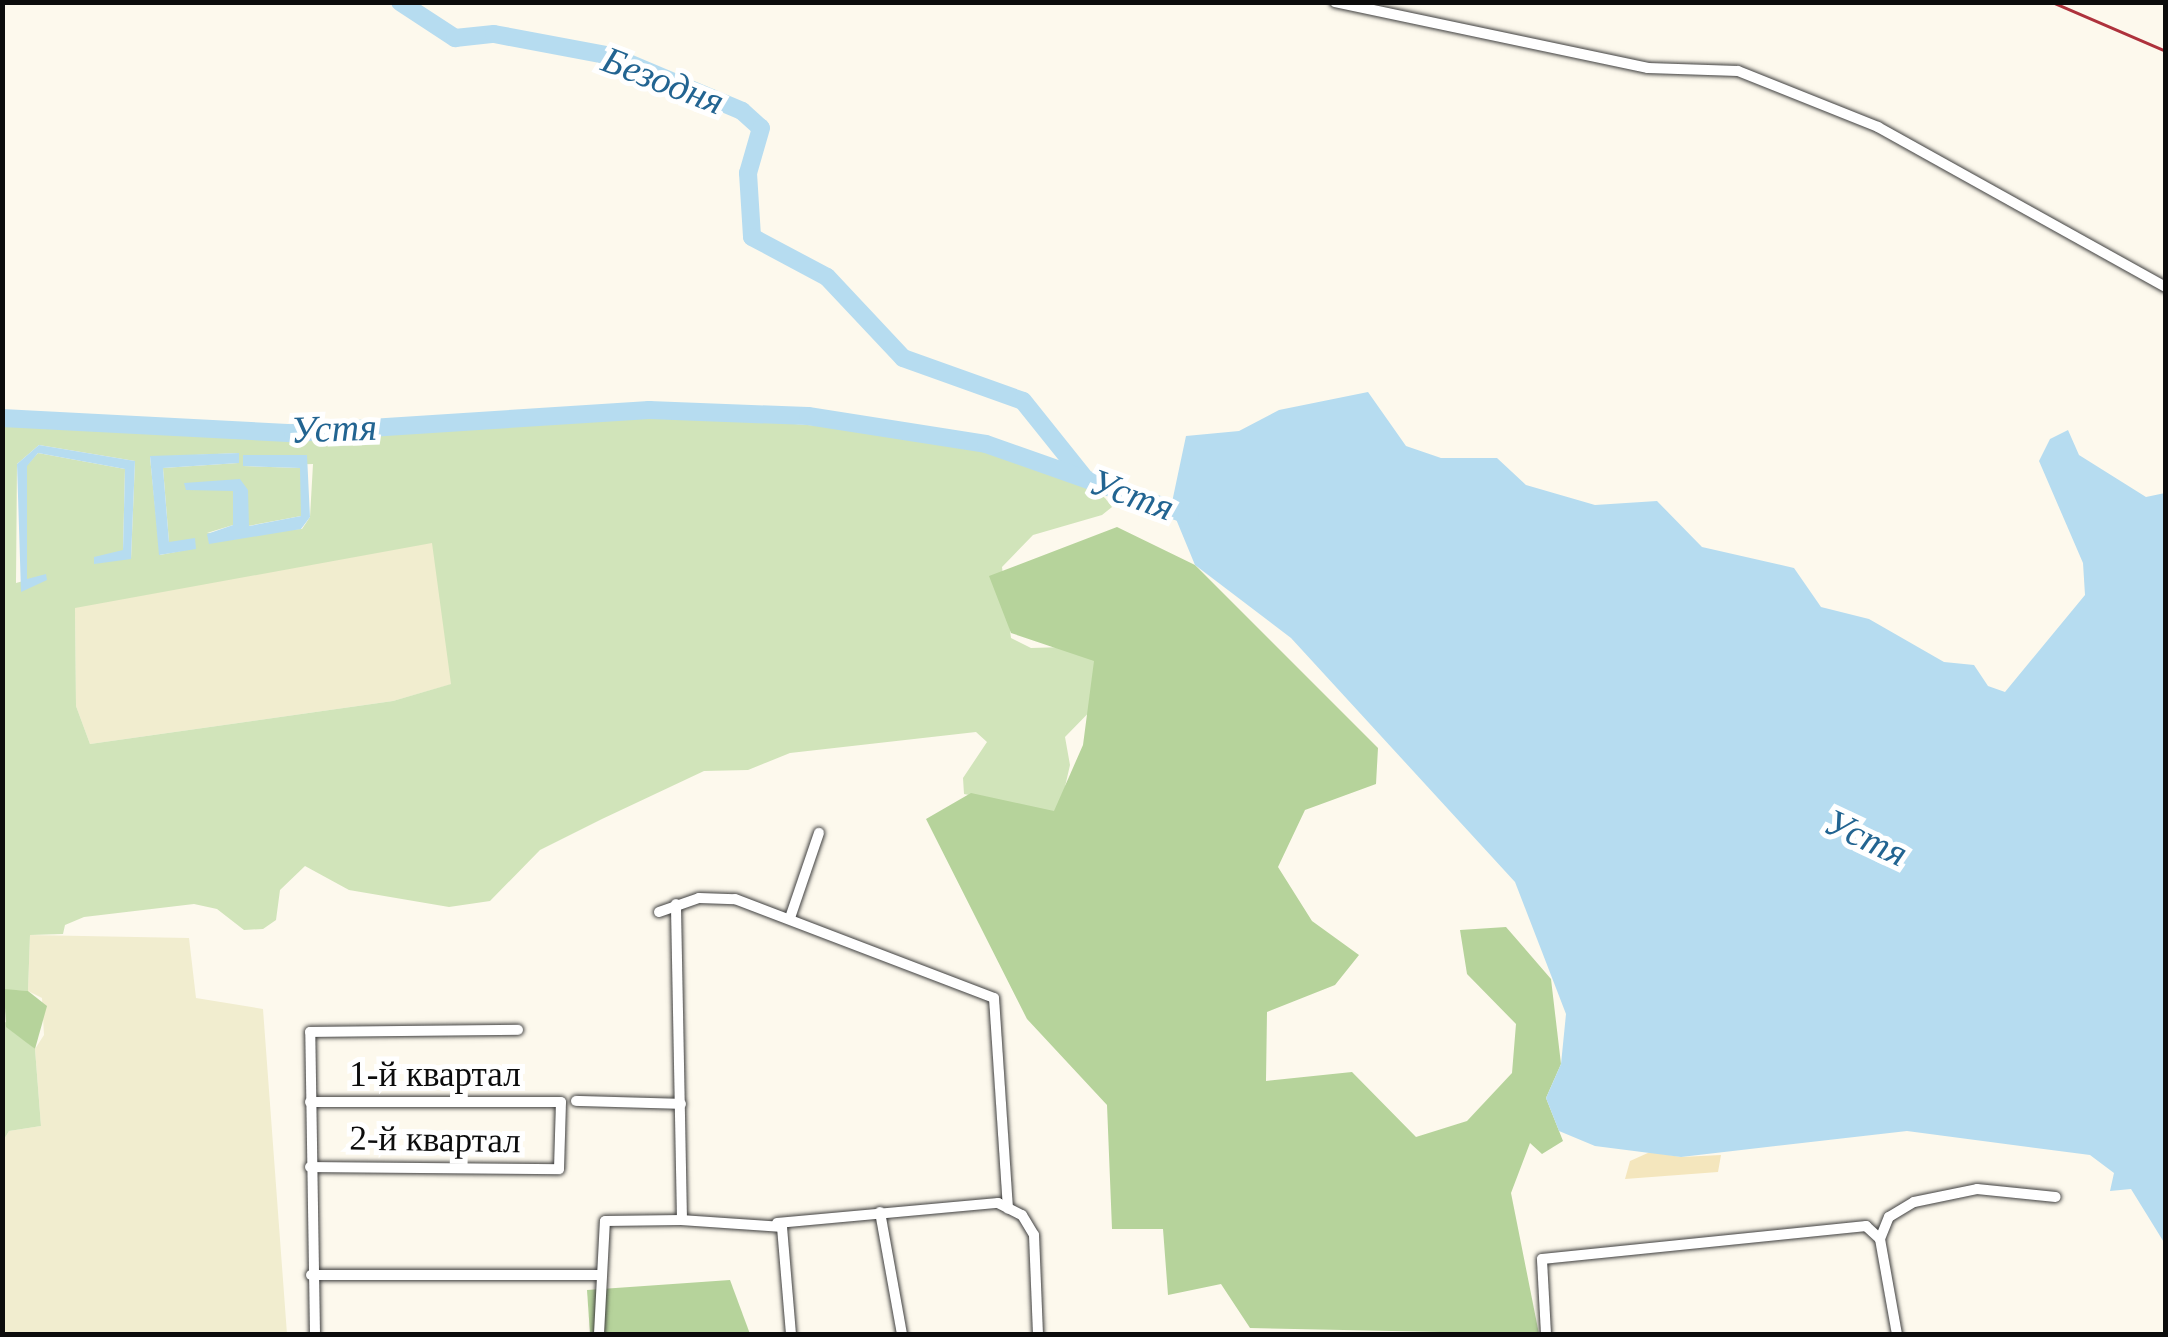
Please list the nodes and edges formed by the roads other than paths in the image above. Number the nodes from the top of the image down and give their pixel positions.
1 (1335, 2) edge
2 (2166, 286) edge
3 (820, 833) dead end
4 (676, 904) junction
5 (659, 912) dead end
6 (790, 918) junction
7 (518, 1030) dead end
8 (576, 1101) dead end
9 (310, 1102) junction
10 (681, 1104) junction
11 (310, 1167) junction
12 (559, 1169) joint
13 (2056, 1197) dead end
14 (1008, 1208) junction
15 (880, 1212) junction
16 (682, 1220) junction
17 (777, 1223) junction
18 (1880, 1239) junction
19 (311, 1275) junction
20 (598, 1275) junction
21 (315, 1334) edge
22 (599, 1334) edge
23 (790, 1334) edge
24 (902, 1334) edge
25 (1038, 1334) edge
26 (1546, 1334) edge
27 (1898, 1334) edge

1 - 2 street
3 - 6 street
4 - 5 street
4 - 6 street
4 - 10 street
6 - 14 street
7 - 9 street, 1-й квартал
8 - 10 street
9 - 11 street
9 - 12 street, 1-й квартал
10 - 16 street
11 - 12 street, 2-й квартал
11 - 19 street
13 - 18 street
14 - 15 street
14 - 25 street
15 - 17 street
15 - 24 street
16 - 17 street
16 - 20 street
17 - 23 street
18 - 26 street
18 - 27 street
19 - 20 street
19 - 21 street
20 - 22 street

